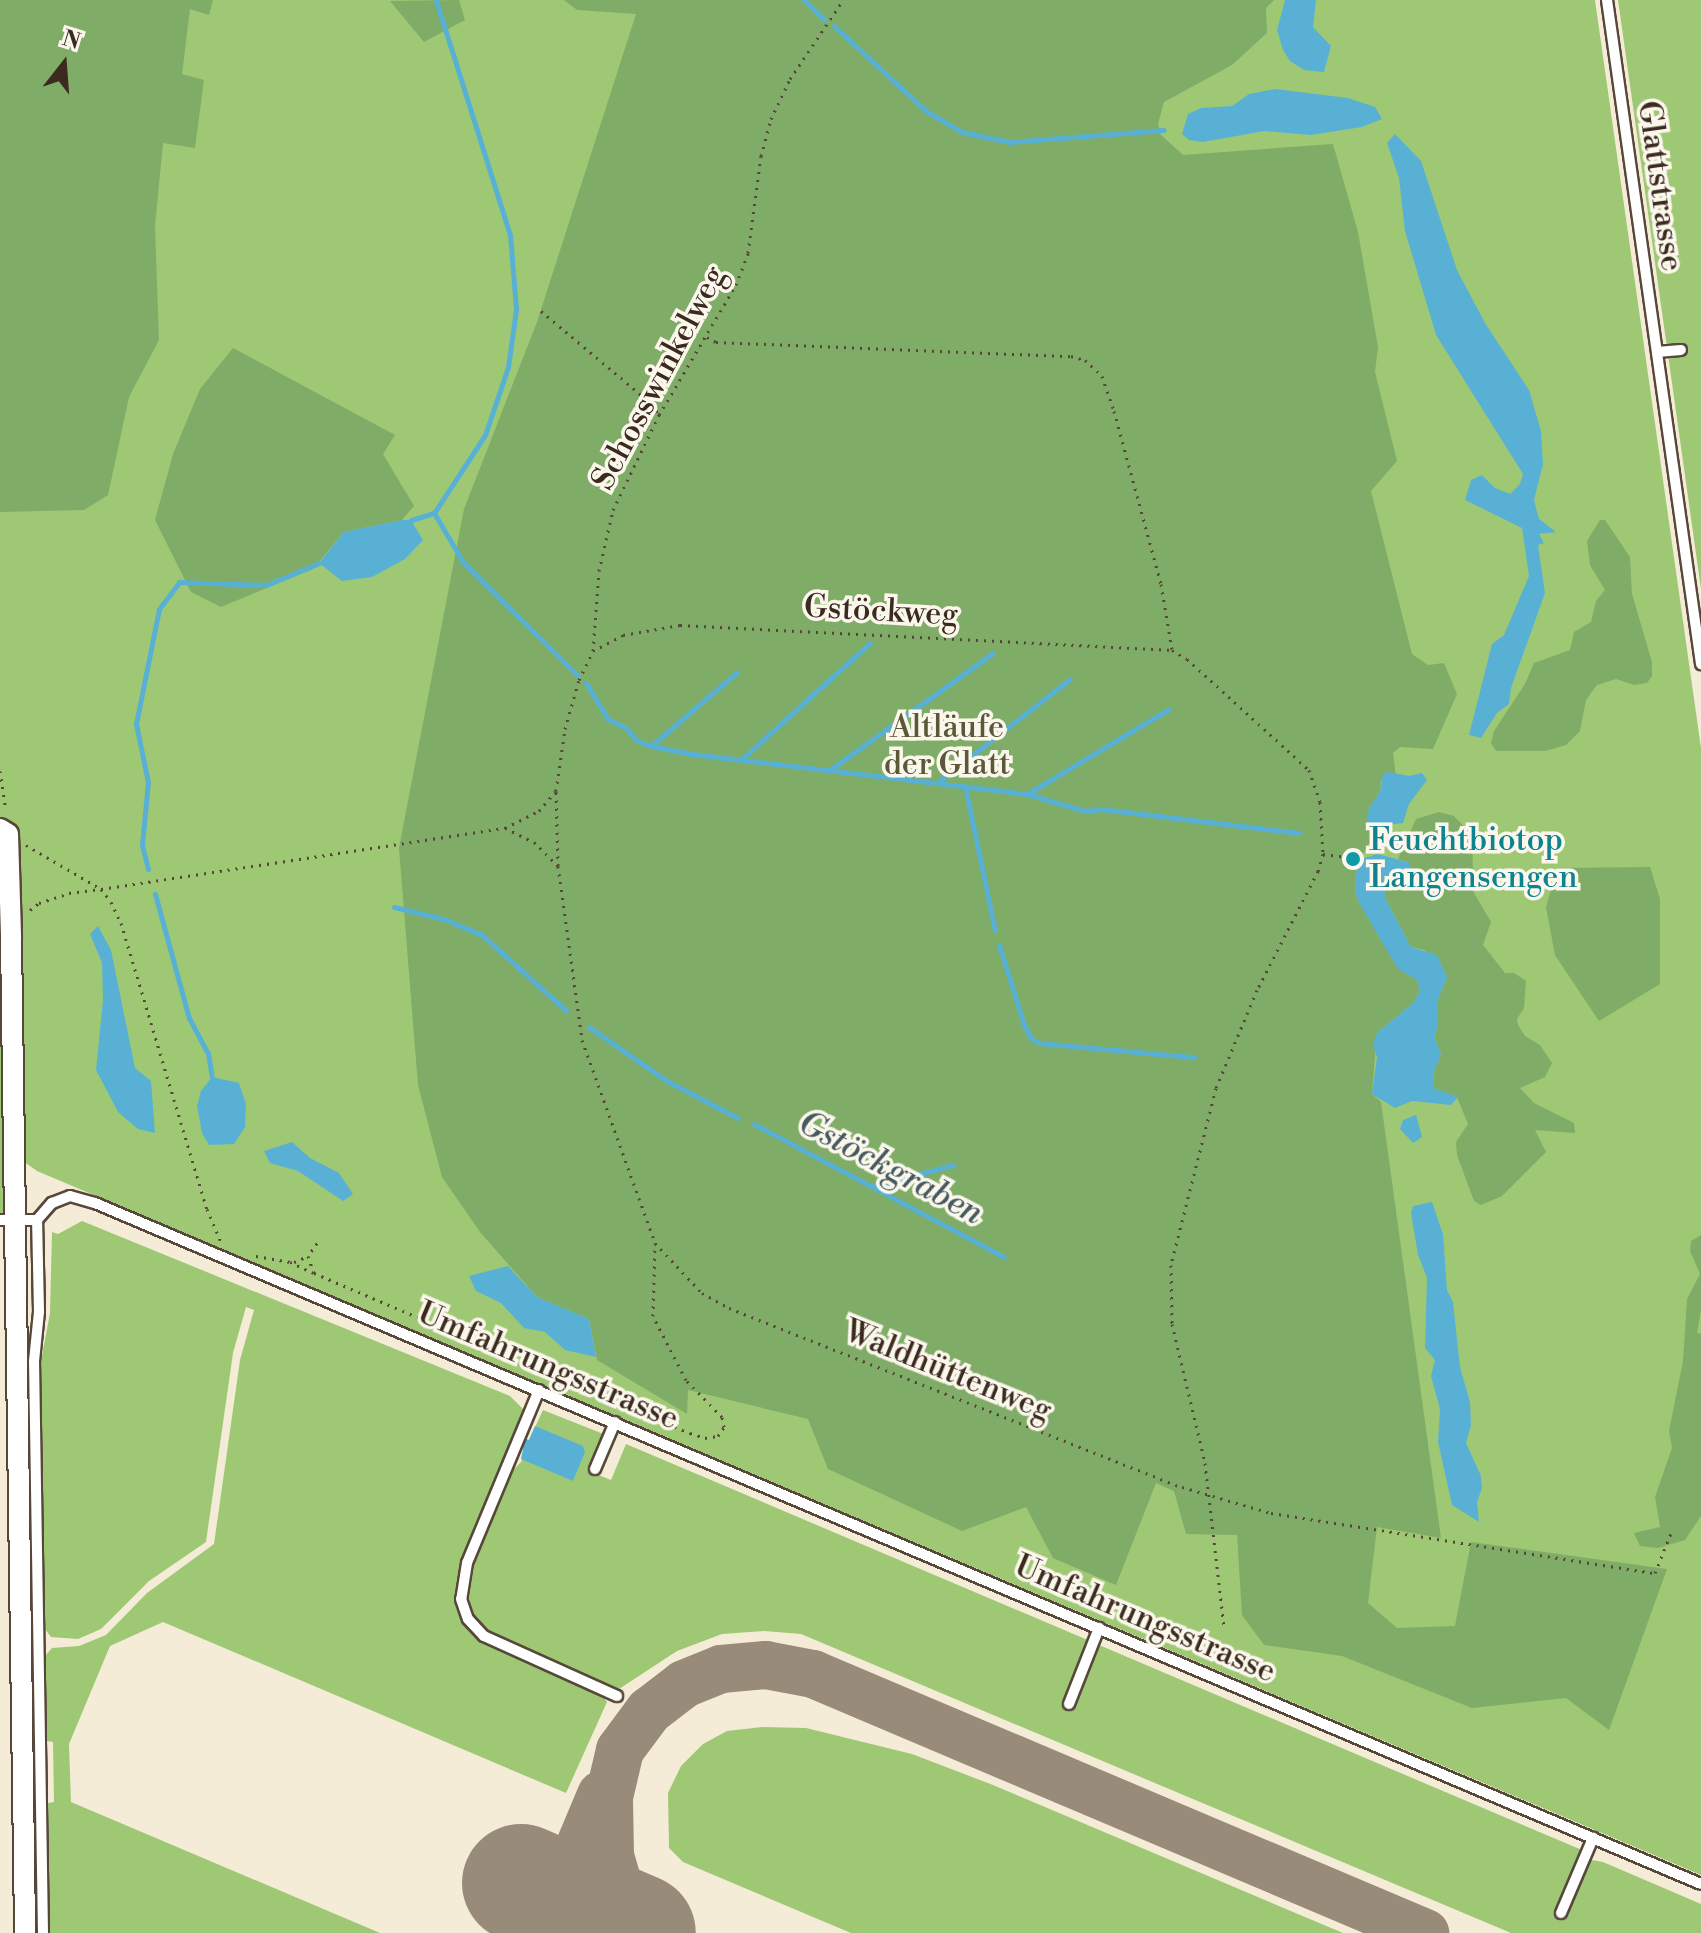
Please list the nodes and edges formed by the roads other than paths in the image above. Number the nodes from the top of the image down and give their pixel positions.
1 (1607, 0) edge
2 (1681, 350) dead end
3 (1657, 352) junction
4 (1701, 664) edge
5 (4, 832) edge
6 (7, 1220) edge
7 (37, 1220) junction
8 (539, 1390) junction
9 (615, 1422) junction
10 (595, 1469) dead end
11 (1099, 1628) junction
12 (617, 1696) dead end
13 (1069, 1704) dead end
14 (1593, 1838) junction
15 (1701, 1884) edge
16 (1561, 1913) dead end
17 (25, 1933) edge
18 (43, 1933) edge

1 - 3 lane, Glattstrasse
2 - 3 lane
3 - 4 lane, Glattstrasse
5 - 6 street
6 - 7 lane
6 - 17 street
7 - 8 lane, Umfahrungsstrasse
7 - 18 lane
8 - 9 lane, Umfahrungsstrasse
8 - 12 lane
9 - 10 lane
9 - 11 lane, Umfahrungsstrasse
11 - 13 lane
11 - 14 lane, Umfahrungsstrasse
14 - 15 lane, Umfahrungsstrasse
14 - 16 lane

